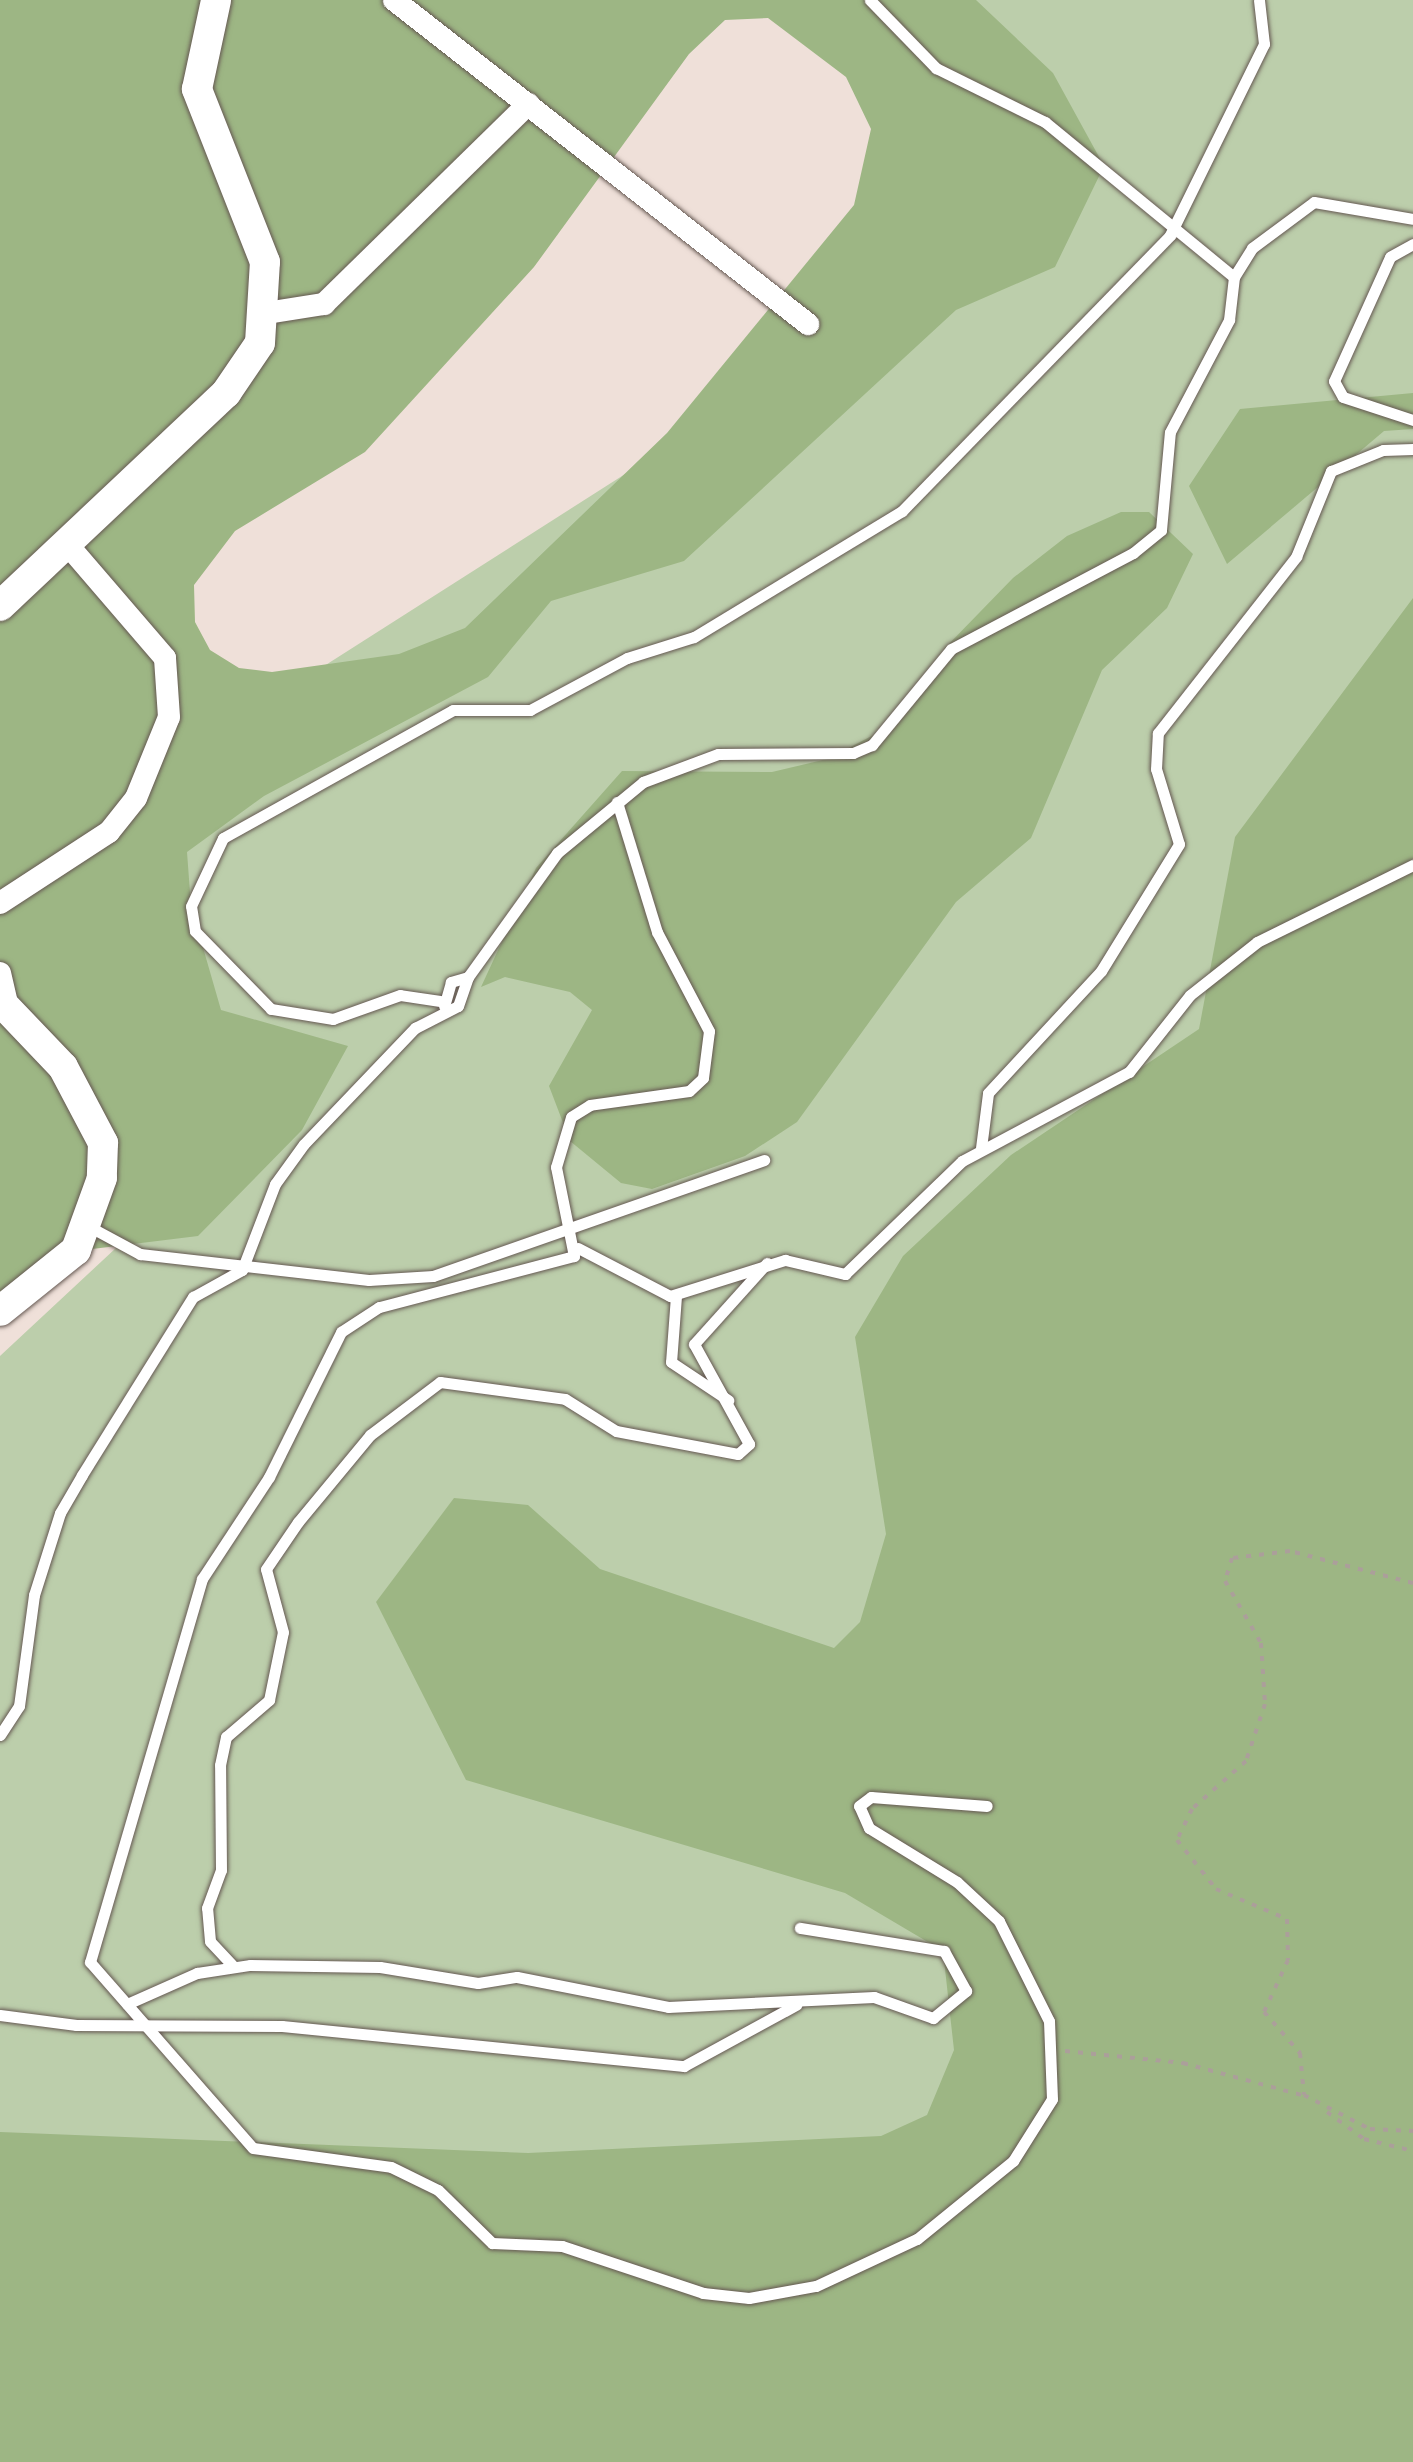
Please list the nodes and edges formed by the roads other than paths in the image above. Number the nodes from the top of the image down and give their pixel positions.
1 (216, 0) edge
2 (394, 0) edge
3 (870, 0) edge
4 (1259, 0) edge
5 (528, 104) junction
6 (1413, 220) edge
7 (1175, 225) junction
8 (1413, 244) edge
9 (1234, 277) junction
10 (267, 313) junction
11 (808, 324) dead end
12 (1413, 420) edge
13 (1413, 449) edge
14 (67, 544) junction
15 (0, 606) edge
16 (617, 802) junction
17 (1413, 865) edge
18 (0, 902) edge
19 (0, 973) edge
20 (468, 976) junction
21 (442, 1003) junction
22 (4, 1006) edge
23 (982, 1148) junction
24 (764, 1160) dead end
25 (90, 1227) junction
26 (570, 1228) junction
27 (578, 1248) junction
28 (245, 1263) junction
29 (767, 1263) junction
30 (676, 1296) junction
31 (0, 1310) edge
32 (728, 1400) junction
33 (0, 1735) edge
34 (987, 1806) dead end
35 (800, 1928) dead end
36 (234, 1968) junction
37 (806, 1998) junction
38 (127, 2004) junction
39 (0, 2014) edge
40 (148, 2024) junction

1 - 10 street
2 - 5 street
3 - 7 lane
4 - 7 lane
5 - 10 street
5 - 11 street
6 - 9 lane
7 - 9 lane
7 - 21 lane
8 - 12 lane
9 - 16 lane
10 - 14 street
13 - 23 lane
14 - 15 street
14 - 18 street
16 - 20 lane
16 - 26 lane
17 - 23 lane
19 - 22 street
20 - 21 lane
20 - 21 lane
21 - 28 lane
22 - 25 street
23 - 29 lane
24 - 26 lane
25 - 28 lane
25 - 31 street
26 - 27 lane
26 - 28 lane
27 - 30 lane
27 - 38 lane
28 - 33 lane
29 - 30 lane
29 - 32 lane
30 - 32 lane
32 - 36 lane
34 - 40 lane
35 - 37 lane
36 - 37 lane
36 - 38 lane
37 - 40 lane
38 - 40 lane
39 - 40 lane

